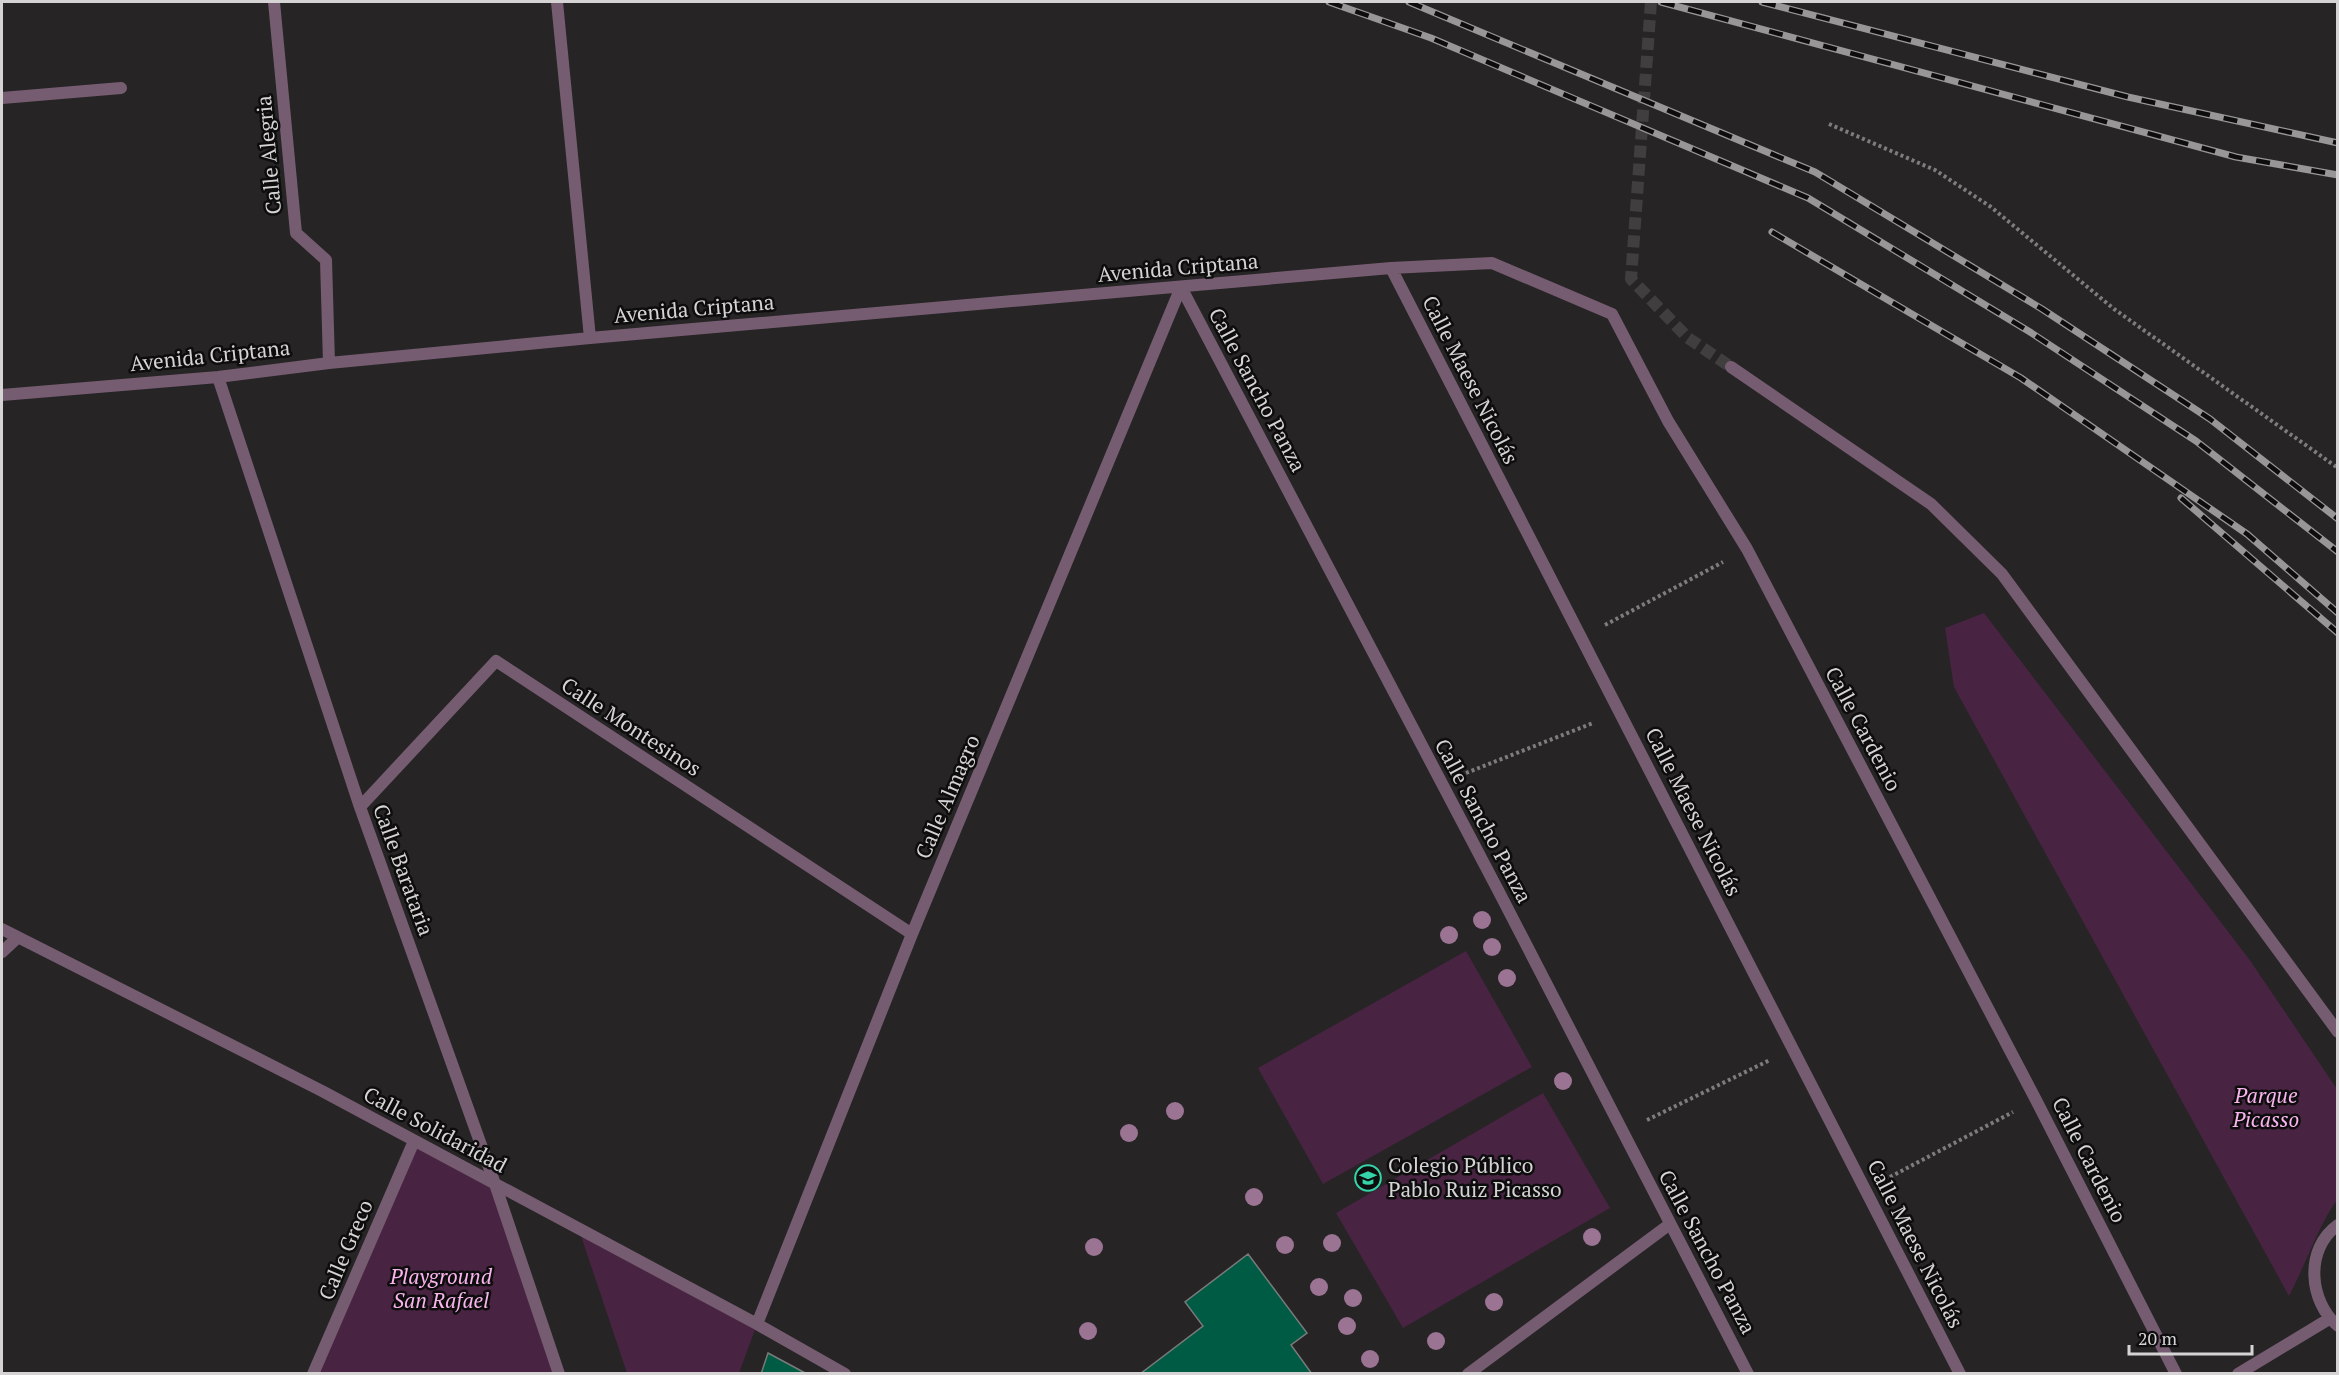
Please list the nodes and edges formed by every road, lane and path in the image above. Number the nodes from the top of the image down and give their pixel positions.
1 (274, 2) edge
2 (557, 2) edge
3 (121, 88) dead end
4 (2, 98) edge
5 (1829, 124) dead end
6 (1391, 268) junction
7 (1181, 287) junction
8 (590, 338) junction
9 (329, 363) junction
10 (1731, 366) tunnel mouth
11 (218, 377) junction
12 (2, 395) edge
13 (2337, 468) edge
14 (1747, 549) junction
15 (1581, 638) junction
16 (1619, 712) junction
17 (1440, 783) junction
18 (360, 807) junction
19 (2, 929) edge
20 (912, 934) junction
21 (17, 938) junction
22 (2, 952) edge
23 (2337, 1032) edge
24 (1793, 1049) junction
25 (2036, 1100) junction
26 (1622, 1132) junction
27 (414, 1141) junction
28 (495, 1184) junction
29 (1865, 1190) junction
30 (1670, 1224) junction
31 (2337, 1225) edge
32 (2333, 1323) edge
33 (757, 1324) junction
34 (313, 1374) edge
35 (559, 1374) edge
36 (845, 1374) edge
37 (1468, 1374) edge
38 (1748, 1374) edge
39 (1960, 1374) edge
40 (2176, 1374) edge
41 (2238, 1374) edge

1 - 9 street, Calle Alegria
2 - 8 street
3 - 4 street
5 - 13 path
6 - 7 street, Avenida Criptana
6 - 14 street, Calle Cardenio
6 - 15 street, Calle Maese Nicolás
7 - 8 street, Avenida Criptana
7 - 17 street, Calle Sancho Panza
7 - 20 street, Calle Almagro
8 - 9 street, Avenida Criptana
9 - 11 street, Avenida Criptana
10 - 23 street
11 - 12 street, Avenida Criptana
11 - 18 street, Calle Barataria
14 - 15 path
14 - 25 street, Calle Cardenio
15 - 16 street, Calle Maese Nicolás
16 - 17 path
16 - 24 street, Calle Maese Nicolás
17 - 26 street, Calle Sancho Panza
18 - 20 street, Calle Montesinos
18 - 28 street, Calle Barataria
19 - 21 street, Calle Solidaridad
20 - 33 street, Calle Almagro
21 - 22 street
21 - 27 street, Calle Solidaridad
24 - 26 path
24 - 29 street, Calle Maese Nicolás
25 - 29 path
25 - 40 street, Calle Cardenio
26 - 30 street, Calle Sancho Panza
27 - 28 street, Calle Solidaridad
27 - 34 street, Calle Greco
28 - 33 street, Calle Solidaridad
28 - 35 street, Calle Barataria
29 - 39 street, Calle Maese Nicolás
30 - 37 street
30 - 38 street, Calle Sancho Panza
31 - 32 street
32 - 41 street
33 - 36 street, Calle Solidaridad

